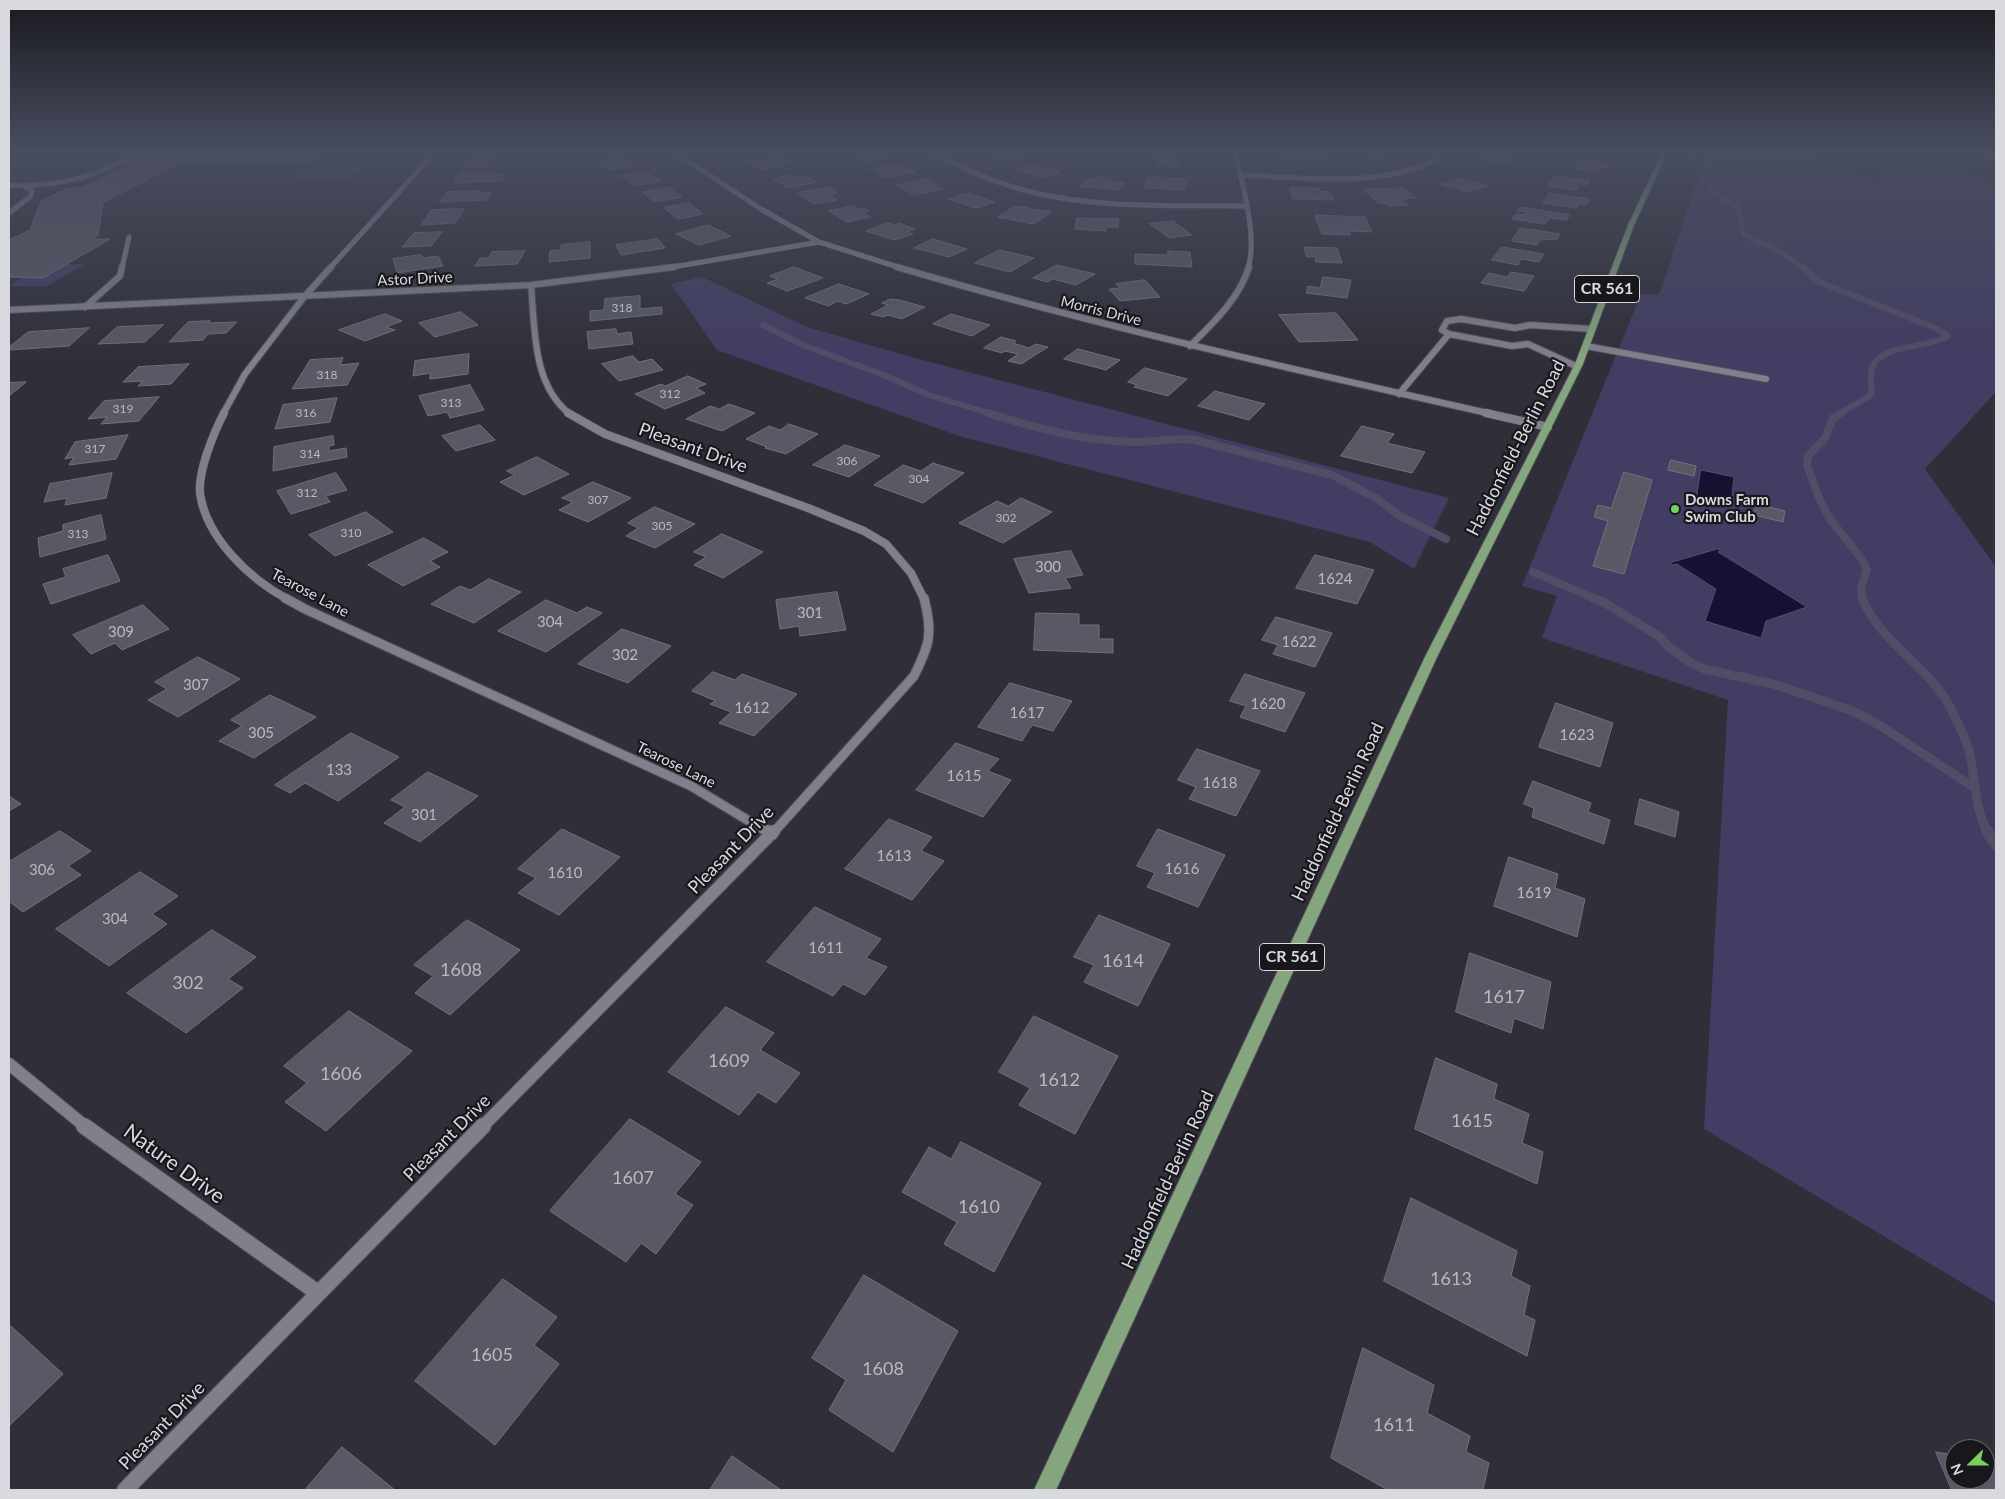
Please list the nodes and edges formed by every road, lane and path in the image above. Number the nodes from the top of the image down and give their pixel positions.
1 (373, 221) edge
2 (781, 221) edge
3 (1248, 221) edge
4 (1633, 221) edge
5 (129, 237) dead end
6 (819, 242) junction
7 (531, 285) junction
8 (304, 297) junction
9 (85, 307) junction
10 (12, 310) edge
11 (9, 315) edge
12 (1515, 328) junction
13 (1592, 329) junction
14 (1449, 334) junction
15 (1190, 346) junction
16 (1512, 346) junction
17 (1586, 346) junction
18 (1578, 367) junction
19 (1766, 379) dead end
20 (1400, 394) junction
21 (1548, 427) junction
22 (772, 834) junction
23 (9, 1064) edge
24 (318, 1293) junction
25 (125, 1490) edge
26 (1045, 1490) edge

1 - 8 street, Tearose Lane
2 - 6 street, Morris Drive
3 - 15 street
4 - 13 main road, Haddonfield-Berlin Road / CR 561
5 - 9 street
6 - 7 street, Astor Drive
6 - 15 street, Morris Drive
7 - 8 street, Astor Drive
7 - 22 street, Pleasant Drive
8 - 9 street, Astor Drive
8 - 22 street, Tearose Lane
9 - 10 street, Astor Drive
10 - 11 street
12 - 13 street
12 - 14 street
12 - 16 street
13 - 17 main road, Haddonfield-Berlin Road / CR 561
14 - 16 street
14 - 20 street
15 - 20 street, Morris Drive
16 - 18 street
17 - 18 main road, Haddonfield-Berlin Road / CR 561
17 - 19 street
18 - 21 main road, Haddonfield-Berlin Road / CR 561
20 - 21 street, Morris Drive
21 - 26 main road, Haddonfield-Berlin Road / CR 561
22 - 24 street, Pleasant Drive
23 - 24 street, Nature Drive
24 - 25 street, Pleasant Drive

